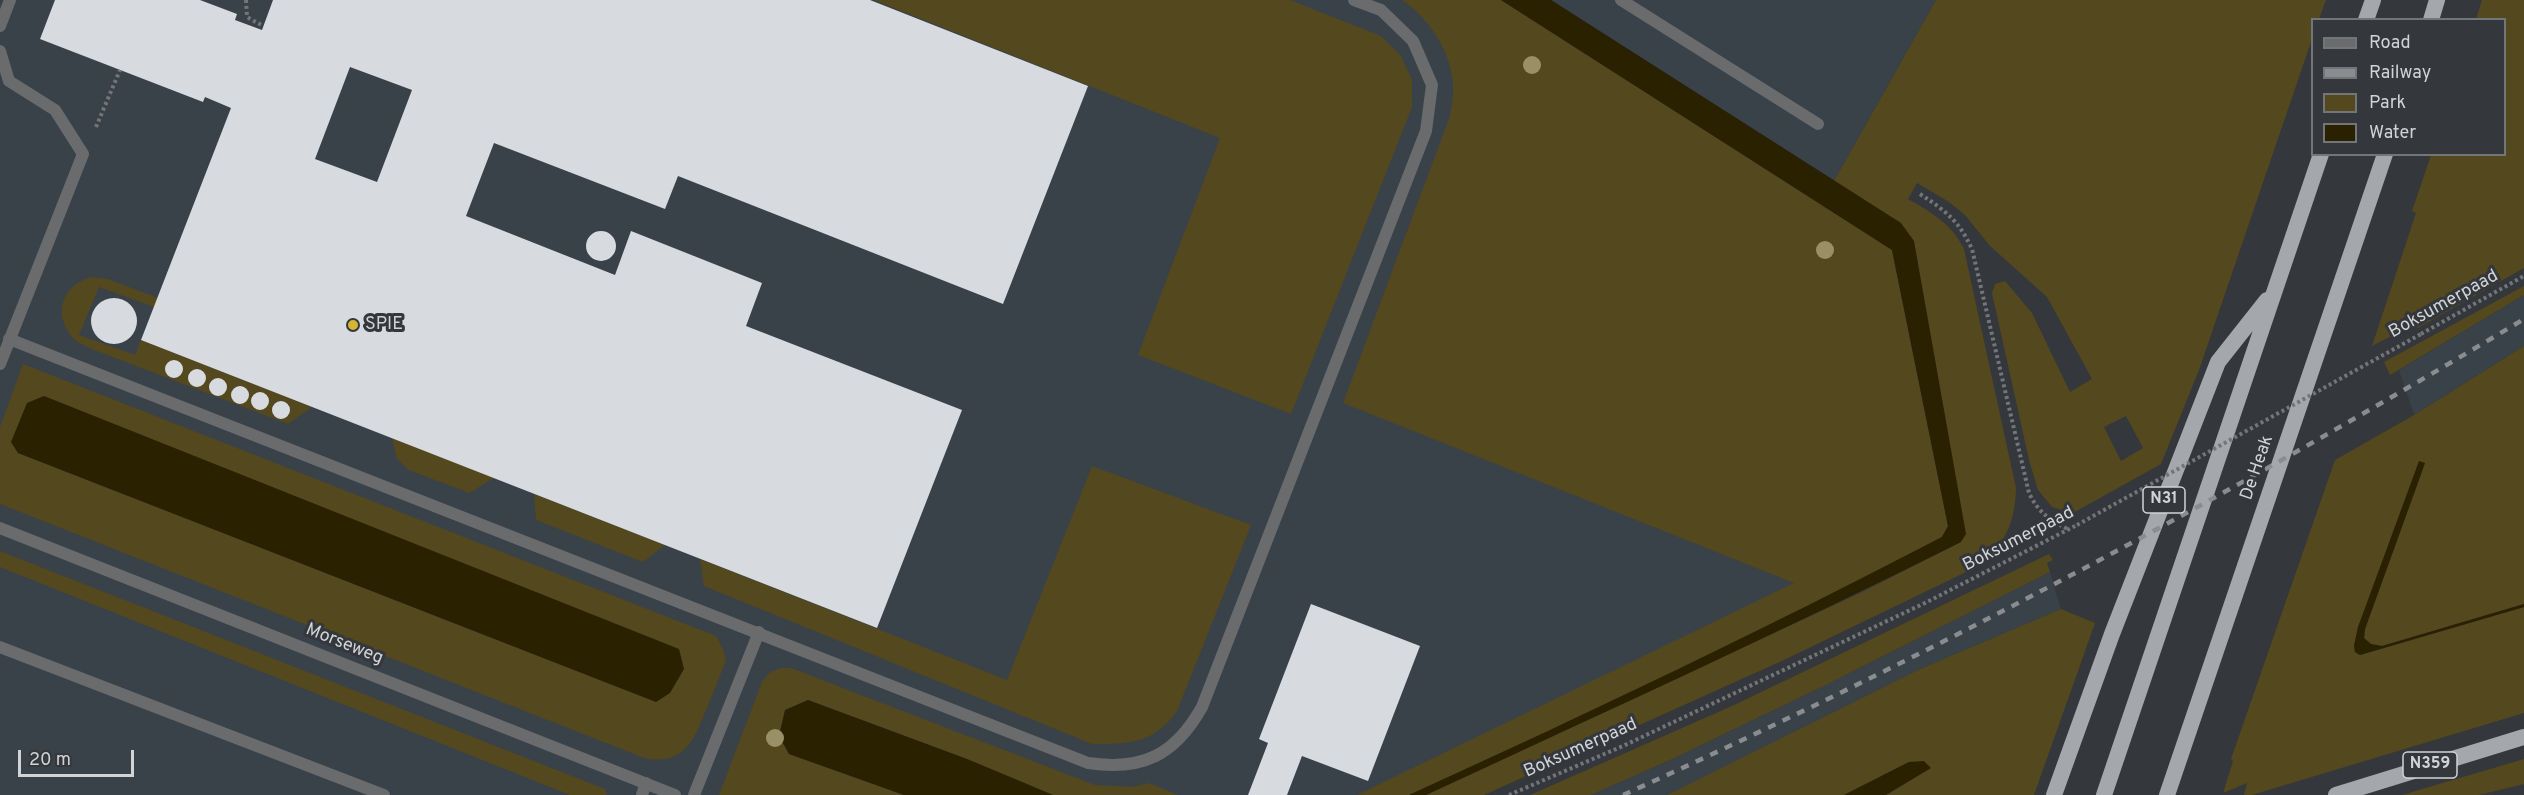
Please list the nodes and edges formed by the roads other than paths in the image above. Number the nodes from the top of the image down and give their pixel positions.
1 (10, 0) edge
2 (1354, 0) edge
3 (1622, 0) edge
4 (2373, 0) edge
5 (2438, 0) edge
6 (2367, 18) edge
7 (2432, 18) edge
8 (0, 26) edge
9 (0, 51) edge
10 (1818, 124) dead end
11 (2319, 156) edge
12 (2384, 156) edge
13 (2275, 290) junction
14 (9, 339) junction
15 (0, 364) edge
16 (0, 528) edge
17 (759, 632) junction
18 (0, 647) edge
19 (2524, 737) edge
20 (644, 789) edge
21 (384, 795) edge
22 (675, 795) edge
23 (694, 795) edge
24 (2054, 795) edge
25 (2104, 795) edge
26 (2167, 795) edge
27 (2336, 795) edge

1 - 8 street
2 - 17 street
3 - 10 street
4 - 6 highway
5 - 7 highway
9 - 14 street
11 - 13 highway, N31
12 - 26 highway, De Heak
13 - 24 highway, N31
13 - 25 highway, N31
14 - 15 street
14 - 17 street
16 - 20 street, Morseweg
17 - 23 street
18 - 21 street
19 - 27 highway, N359
20 - 22 street, Morseweg

